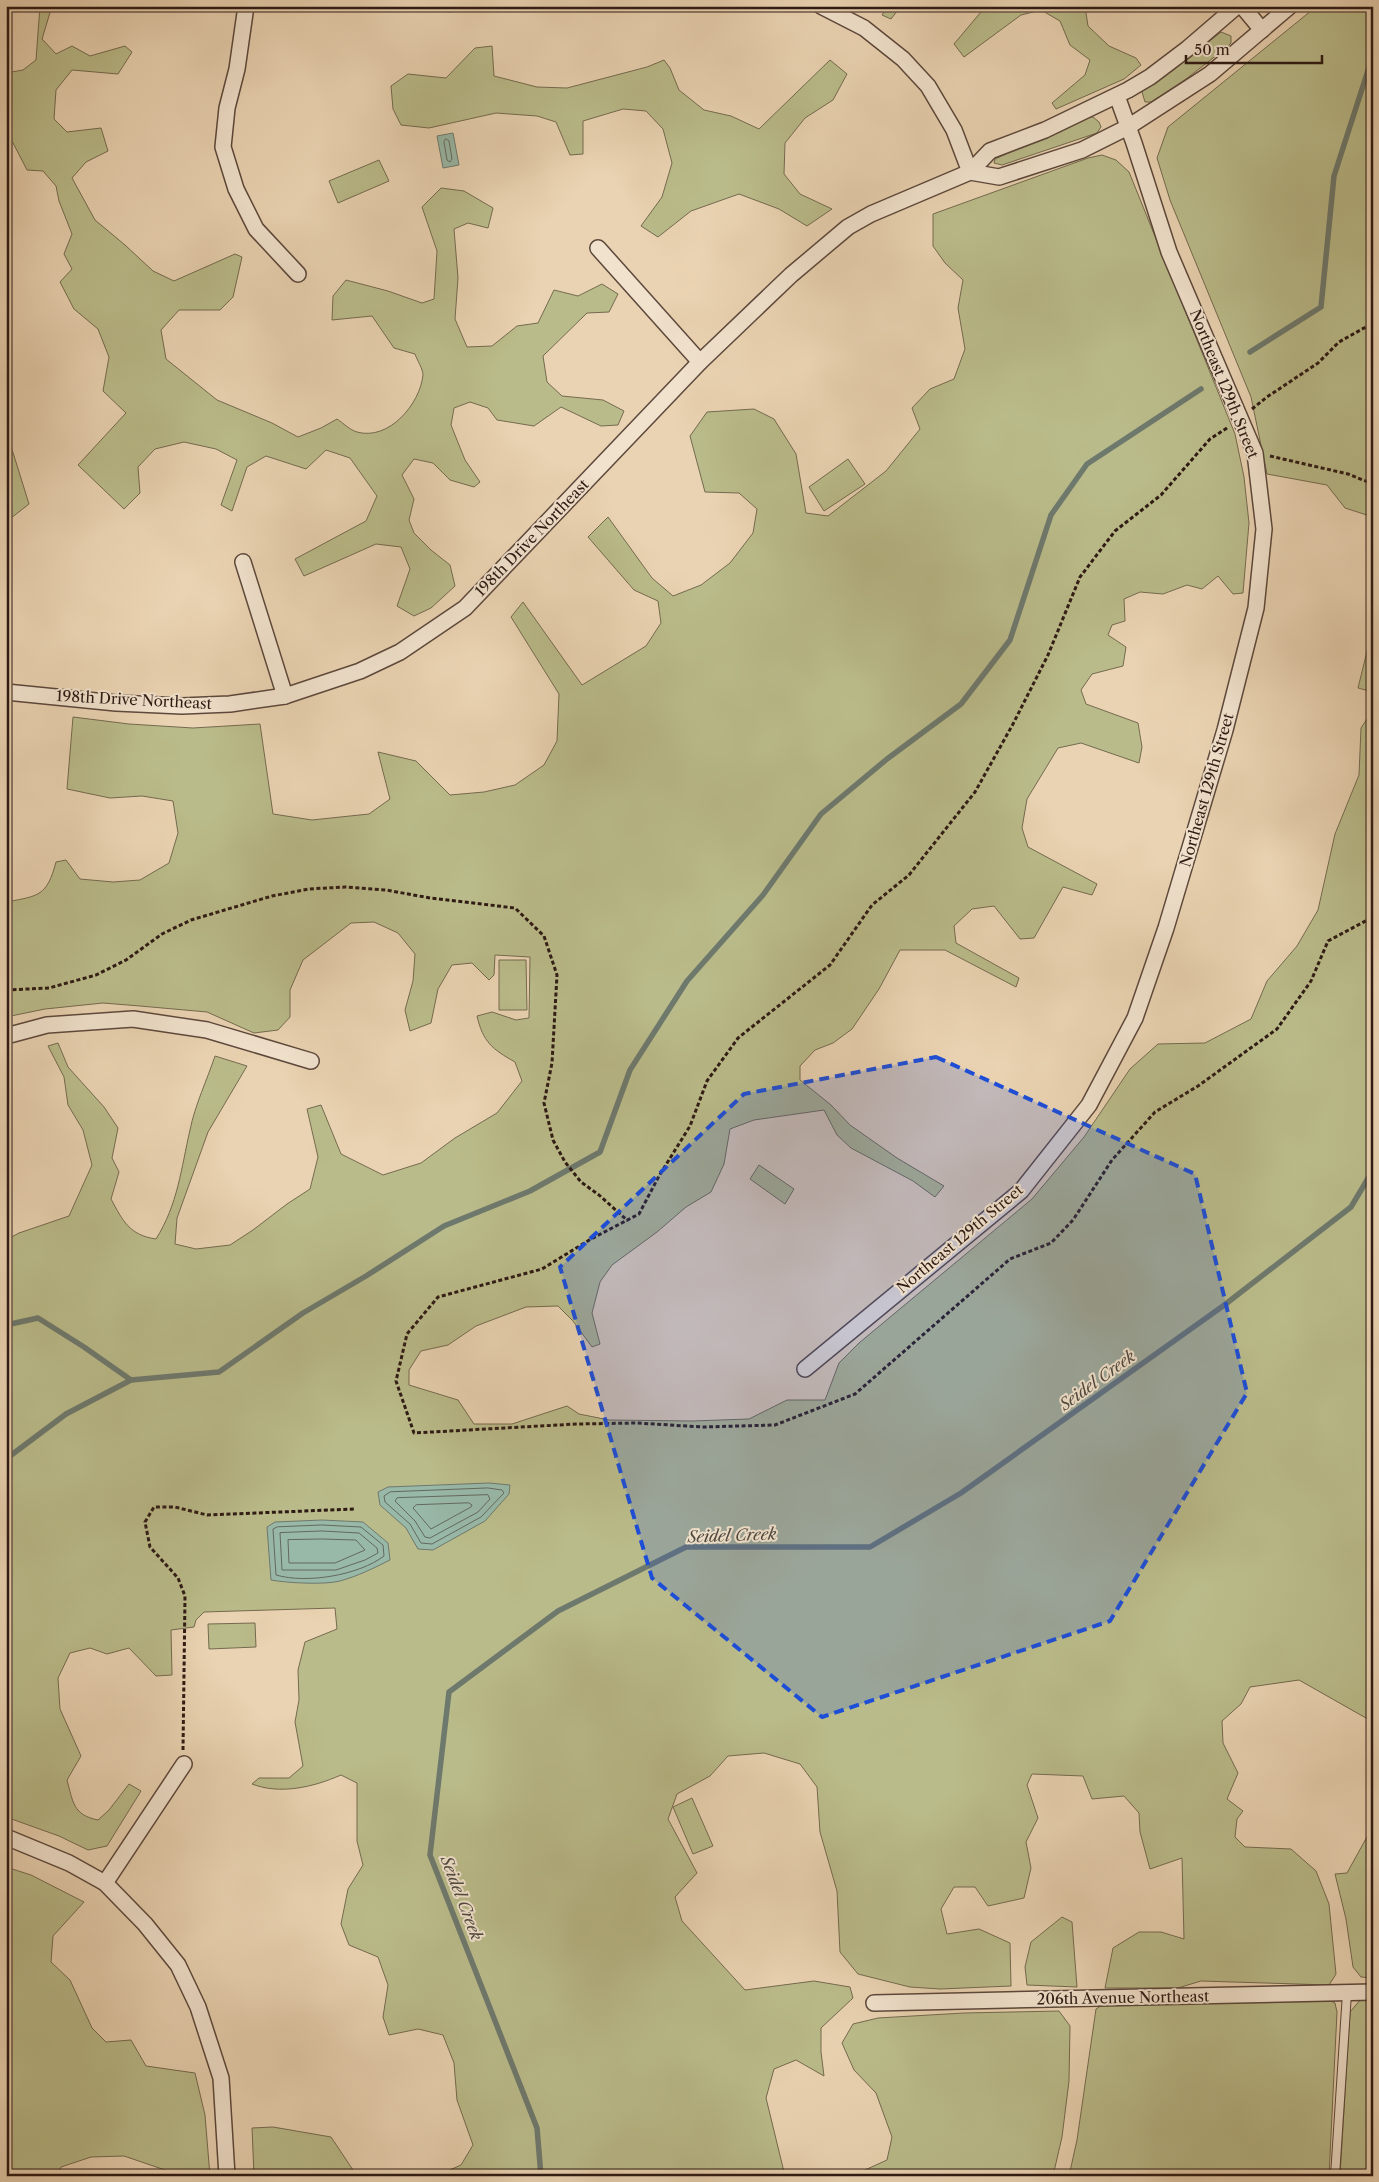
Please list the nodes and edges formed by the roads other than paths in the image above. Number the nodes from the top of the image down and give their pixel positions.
1 (246, 6) edge
2 (821, 6) edge
3 (1237, 6) edge
4 (1242, 6) edge
5 (1290, 6) edge
6 (1262, 30) junction
7 (1117, 96) junction
8 (1128, 127) junction
9 (970, 172) junction
10 (598, 248) dead end
11 (298, 274) dead end
12 (700, 362) junction
13 (243, 562) dead end
14 (6, 692) edge
15 (285, 696) junction
16 (6, 1036) edge
17 (311, 1062) dead end
18 (805, 1369) dead end
19 (184, 1764) road end
20 (6, 1837) edge
21 (106, 1883) junction
22 (1373, 1992) edge
23 (1347, 1993) junction
24 (874, 2003) dead end
25 (227, 2176) edge
26 (1335, 2176) edge

1 - 11 street
2 - 9 street
3 - 7 street, 198th Drive Northeast
4 - 6 street
5 - 6 street
6 - 8 street
7 - 8 street, Northeast 129th Street
7 - 9 street, 198th Drive Northeast
8 - 9 street
8 - 18 street, Northeast 129th Street
9 - 12 street, 198th Drive Northeast
10 - 12 street
12 - 15 street, 198th Drive Northeast
13 - 15 street
14 - 15 street, 198th Drive Northeast
16 - 17 street
19 - 21 street
20 - 21 street
21 - 25 street
22 - 23 street, 206th Avenue Northeast
23 - 24 street, 206th Avenue Northeast
23 - 26 lane

